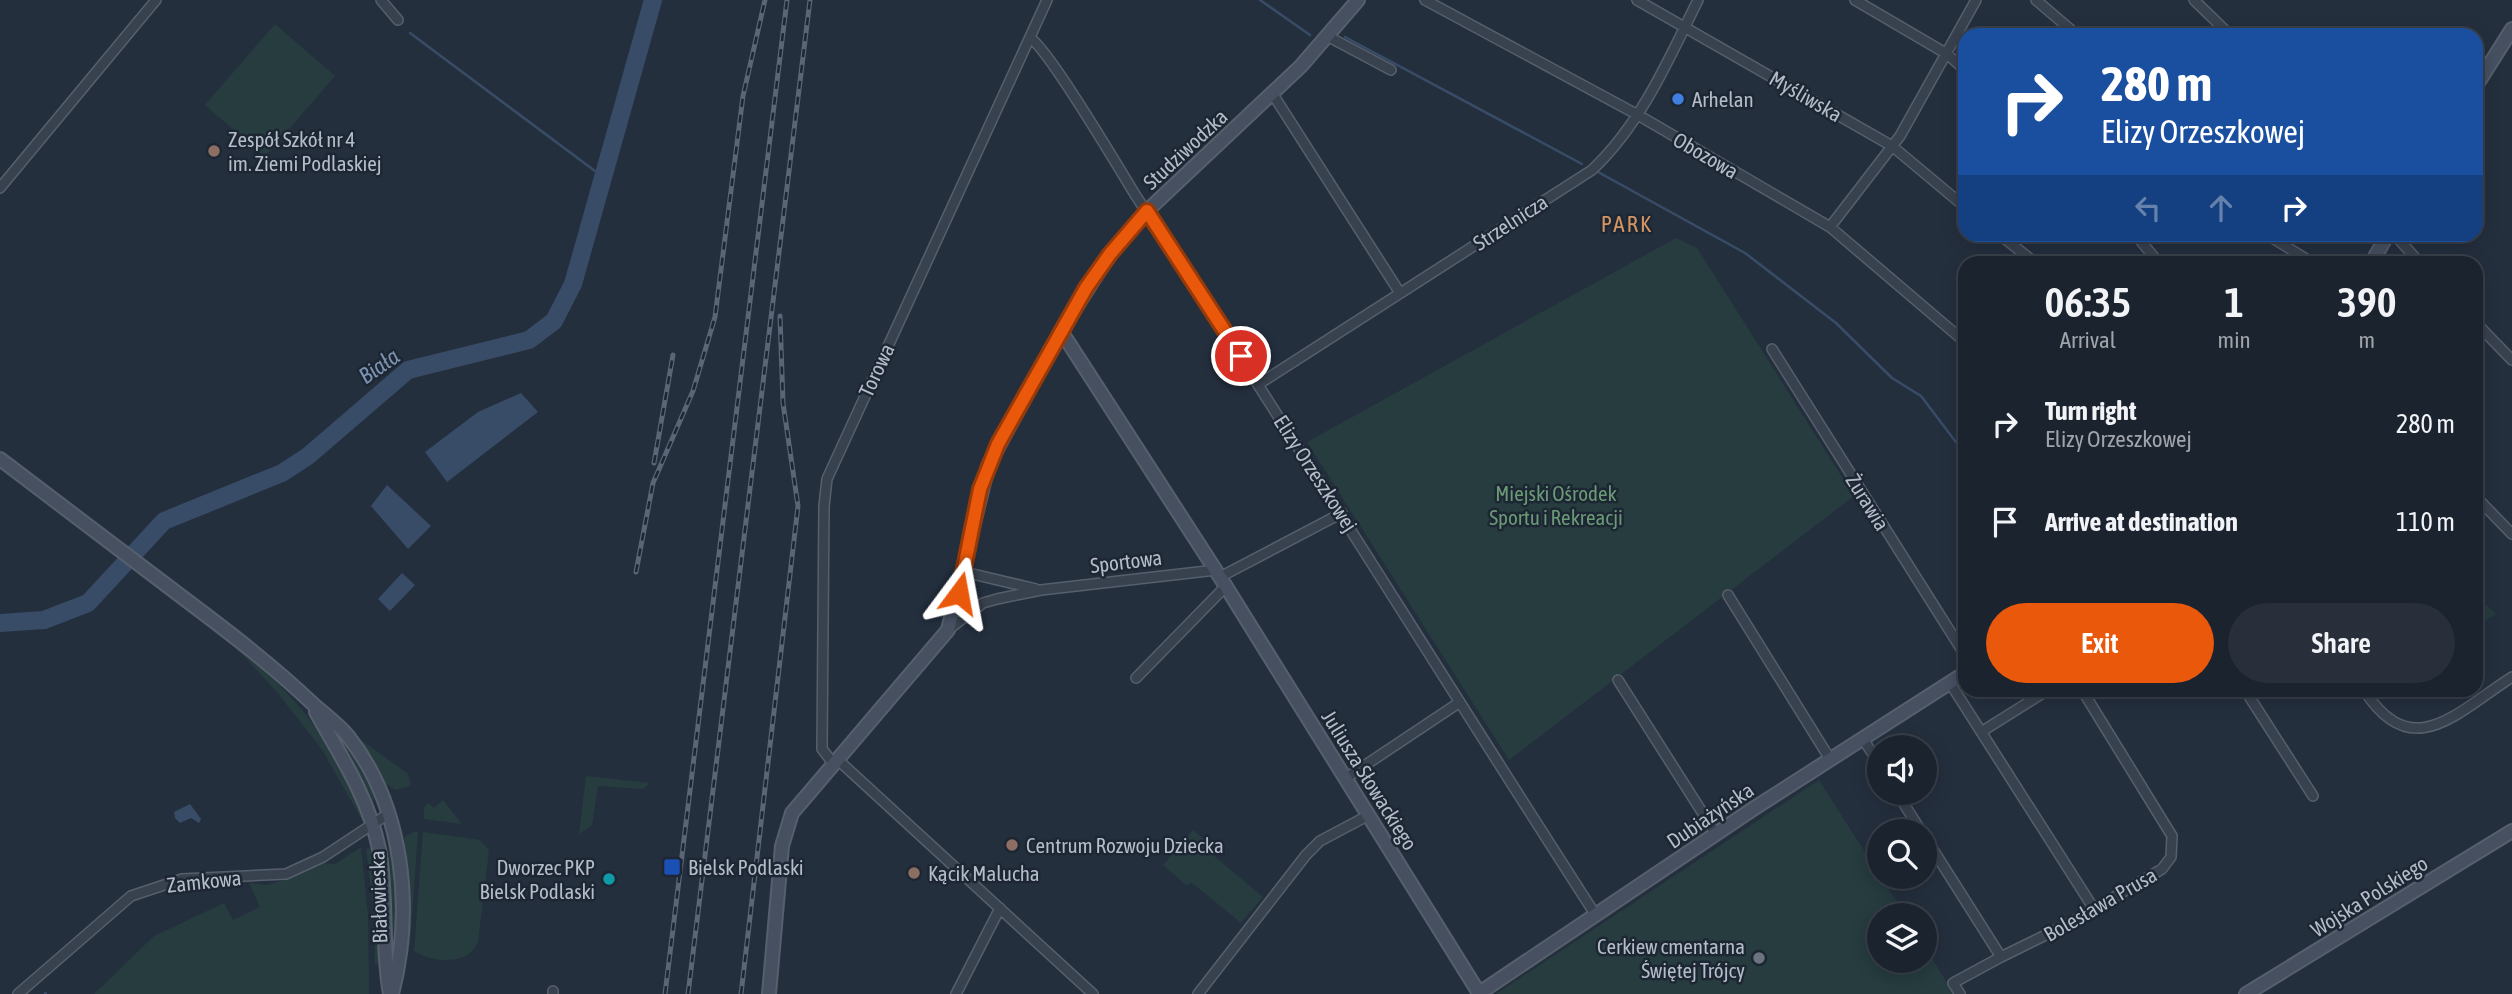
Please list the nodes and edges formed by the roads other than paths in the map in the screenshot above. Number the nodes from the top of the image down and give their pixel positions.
1 (156, 0) edge
2 (382, 0) edge
3 (1047, 0) edge
4 (1359, 0) edge
5 (1425, 0) edge
6 (1637, 0) edge
7 (1698, 0) edge
8 (1855, 0) edge
9 (1976, 0) edge
10 (2036, 0) edge
11 (2194, 0) edge
12 (398, 20) dead end
13 (1685, 26) junction
14 (1961, 28) edge
15 (2069, 28) edge
16 (2223, 28) edge
17 (2512, 29) edge
18 (1958, 34) edge
19 (1329, 37) junction
20 (1030, 38) junction
21 (1947, 54) junction
22 (1958, 64) edge
23 (1391, 70) dead end
24 (2483, 75) edge
25 (1272, 93) junction
26 (1638, 114) junction
27 (1892, 146) junction
28 (0, 188) edge
29 (1958, 200) edge
30 (1147, 211) junction
31 (1830, 227) junction
32 (2009, 242) edge
33 (2142, 242) edge
34 (2279, 242) edge
35 (2401, 242) edge
36 (2026, 256) edge
37 (2153, 256) edge
38 (2301, 256) edge
39 (2413, 256) edge
40 (1400, 293) junction
41 (2483, 330) edge
42 (1061, 331) junction
43 (1958, 336) edge
44 (1772, 349) dead end
45 (2512, 360) edge
46 (1259, 384) junction
47 (0, 459) edge
48 (2483, 504) edge
49 (1342, 513) junction
50 (2512, 534) edge
51 (964, 572) junction
52 (1221, 578) junction
53 (1041, 590) junction
54 (1728, 596) dead end
55 (948, 630) junction
56 (1958, 643) edge
57 (2512, 677) edge
58 (1136, 678) dead end
59 (1958, 678) edge
60 (1618, 680) dead end
61 (1950, 683) junction
62 (1958, 696) edge
63 (2483, 696) edge
64 (1959, 697) edge
65 (2037, 697) edge
66 (2086, 697) edge
67 (2249, 697) edge
68 (2369, 697) edge
69 (2481, 697) edge
70 (309, 700) junction
71 (1460, 702) junction
72 (1981, 732) junction
73 (1863, 739) junction
74 (1867, 745) edge
75 (1830, 760) junction
76 (835, 761) junction
77 (1346, 778) junction
78 (2313, 796) dead end
79 (388, 814) junction
80 (1369, 815) junction
81 (373, 824) junction
82 (2512, 831) edge
83 (1716, 834) junction
84 (1937, 856) edge
85 (1000, 908) junction
86 (2094, 909) junction
87 (1595, 915) junction
88 (2001, 957) junction
89 (18, 994) edge
90 (391, 994) edge
91 (769, 994) edge
92 (956, 994) edge
93 (1093, 994) edge
94 (1198, 994) edge
95 (1479, 994) edge
96 (1960, 994) edge
97 (2246, 994) edge

1 - 28 street
2 - 12 street
3 - 20 street, Torowa
4 - 19 street, Studziwodzka
5 - 26 street, Obozowa
6 - 13 street, Myśliwska
7 - 13 street, Strzelnicza
8 - 21 street
9 - 14 street
10 - 15 street
11 - 16 street
13 - 26 street, Strzelnicza
13 - 27 street, Myśliwska
17 - 24 street
18 - 21 street
19 - 23 street
19 - 25 street, Studziwodzka
20 - 30 street, Elizy Orzeszkowej
20 - 76 street, Torowa
21 - 22 street
21 - 27 street
25 - 30 street, Studziwodzka
25 - 40 street
26 - 31 street, Obozowa
26 - 40 street, Strzelnicza
27 - 29 street, Myśliwska
27 - 31 street
30 - 42 street, Studziwodzka
30 - 46 street, Elizy Orzeszkowej
31 - 43 street, Obozowa
32 - 36 street
33 - 37 street
34 - 38 street
35 - 39 street
40 - 46 street, Strzelnicza
41 - 45 street
42 - 51 street, Studziwodzka
42 - 52 street, Juliusza Słowackiego
44 - 56 street, Żurawia
46 - 49 street, Elizy Orzeszkowej
47 - 70 street, Białowieska
48 - 50 street
49 - 52 street, Sportowa
49 - 71 street, Elizy Orzeszkowej
51 - 53 street, Sportowa
51 - 55 street, Sportowa
52 - 53 street, Sportowa
52 - 58 street
52 - 77 street, Juliusza Słowackiego
53 - 55 street, Sportowa
54 - 75 street
55 - 76 street, Sportowa
57 - 63 street
59 - 61 street, Dubiażyńska
60 - 83 street
61 - 62 street
61 - 73 street, Dubiażyńska
64 - 72 street
65 - 72 street
66 - 86 street, Bolesława Prusa
67 - 78 street
68 - 69 street
70 - 79 street, Białowieska
70 - 81 street, Białowieska
71 - 77 street
71 - 87 street, Elizy Orzeszkowej
72 - 86 street
73 - 74 street
73 - 75 street, Dubiażyńska
75 - 83 street, Dubiażyńska
76 - 85 street
76 - 91 street, Sportowa
77 - 80 street, Juliusza Słowackiego
79 - 81 street, Zamkowa
79 - 90 street, Białowieska
80 - 94 street
80 - 95 street, Juliusza Słowackiego
81 - 89 street, Zamkowa
81 - 90 street, Białowieska
82 - 97 street, Wojska Polskiego
83 - 87 street, Dubiażyńska
84 - 88 street
85 - 92 street
85 - 93 street
86 - 88 street, Bolesława Prusa
87 - 95 street, Dubiażyńska
88 - 96 street, Bolesława Prusa

